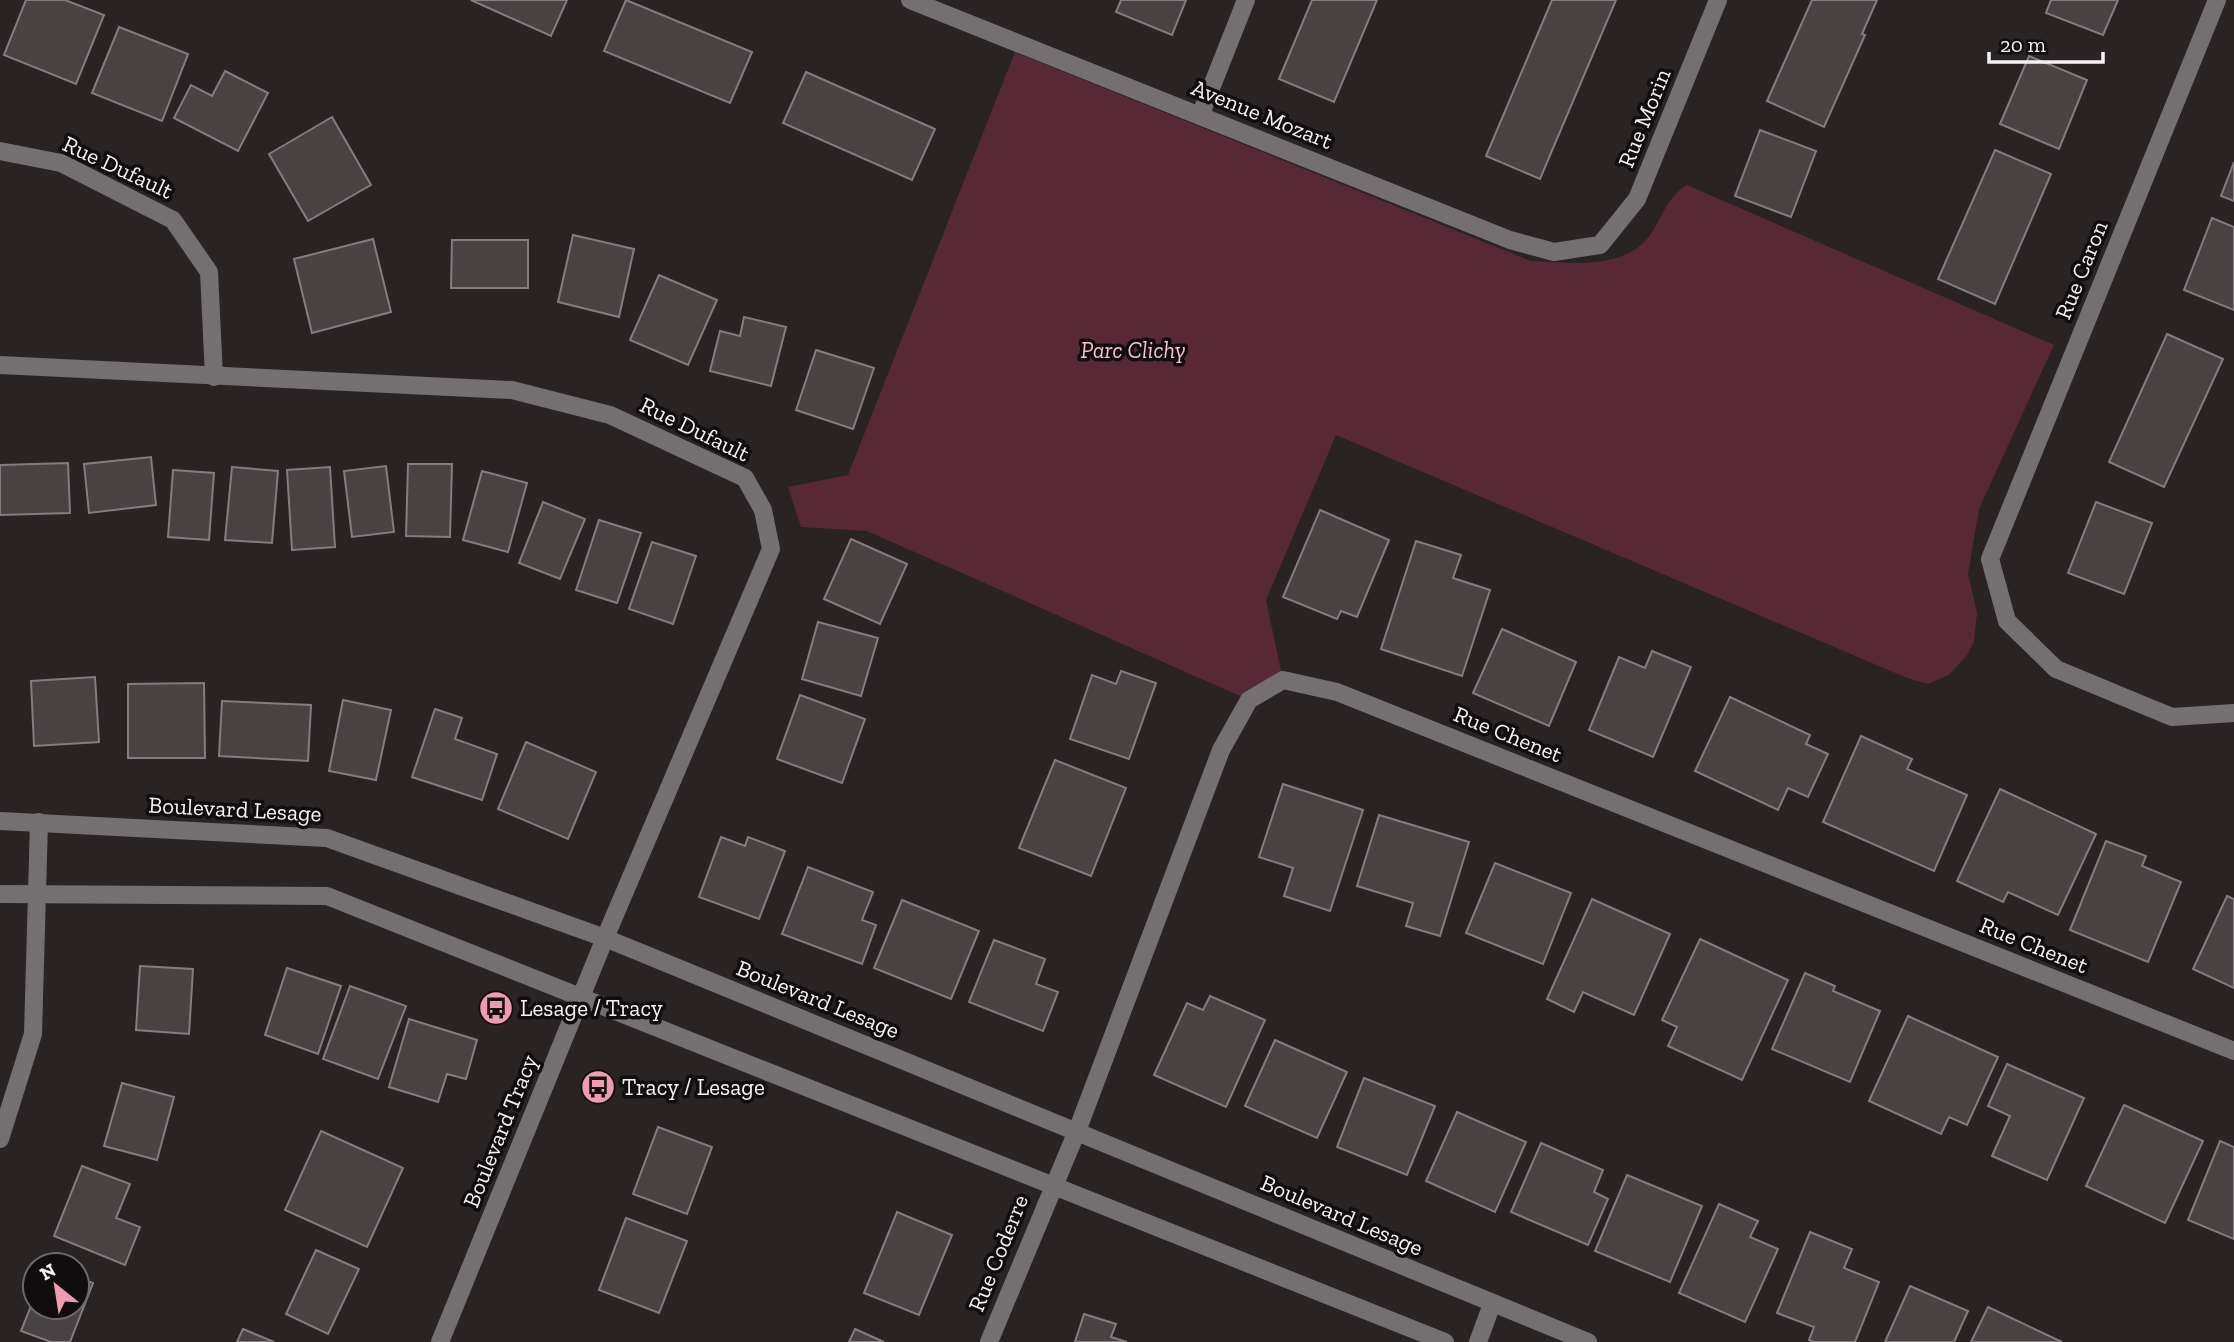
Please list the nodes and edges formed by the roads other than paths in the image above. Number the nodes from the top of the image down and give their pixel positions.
1 (910, 0) edge
2 (1246, 0) edge
3 (1718, 0) edge
4 (2217, 0) edge
5 (1200, 116) junction
6 (0, 151) edge
7 (1600, 245) joint
8 (0, 365) edge
9 (214, 377) junction
10 (2234, 713) edge
11 (0, 821) edge
12 (39, 822) junction
13 (0, 894) edge
14 (39, 894) junction
15 (605, 938) junction
16 (580, 998) junction
17 (2234, 1051) edge
18 (1077, 1131) junction
19 (0, 1139) edge
20 (1054, 1183) junction
21 (1492, 1304) junction
22 (440, 1342) edge
23 (989, 1342) edge
24 (1446, 1342) edge
25 (1478, 1342) edge
26 (1588, 1342) edge

1 - 5 street, Avenue Mozart
2 - 5 street
3 - 7 street, Rue Morin
4 - 10 street, Rue Caron
5 - 7 street, Avenue Mozart
6 - 9 street, Rue Dufault
8 - 9 street, Rue Dufault
9 - 15 street, Rue Dufault
11 - 12 street, Boulevard Lesage
12 - 14 street
12 - 15 street, Boulevard Lesage
13 - 14 street
14 - 16 street
14 - 19 street
15 - 16 street, Boulevard Tracy
15 - 18 street, Boulevard Lesage
16 - 20 street
16 - 22 street, Boulevard Tracy
17 - 18 street, Rue Chenet
18 - 20 street, Rue Chenet
18 - 21 street, Boulevard Lesage
20 - 23 street, Rue Coderre
20 - 24 street
21 - 25 street
21 - 26 street, Boulevard Lesage

